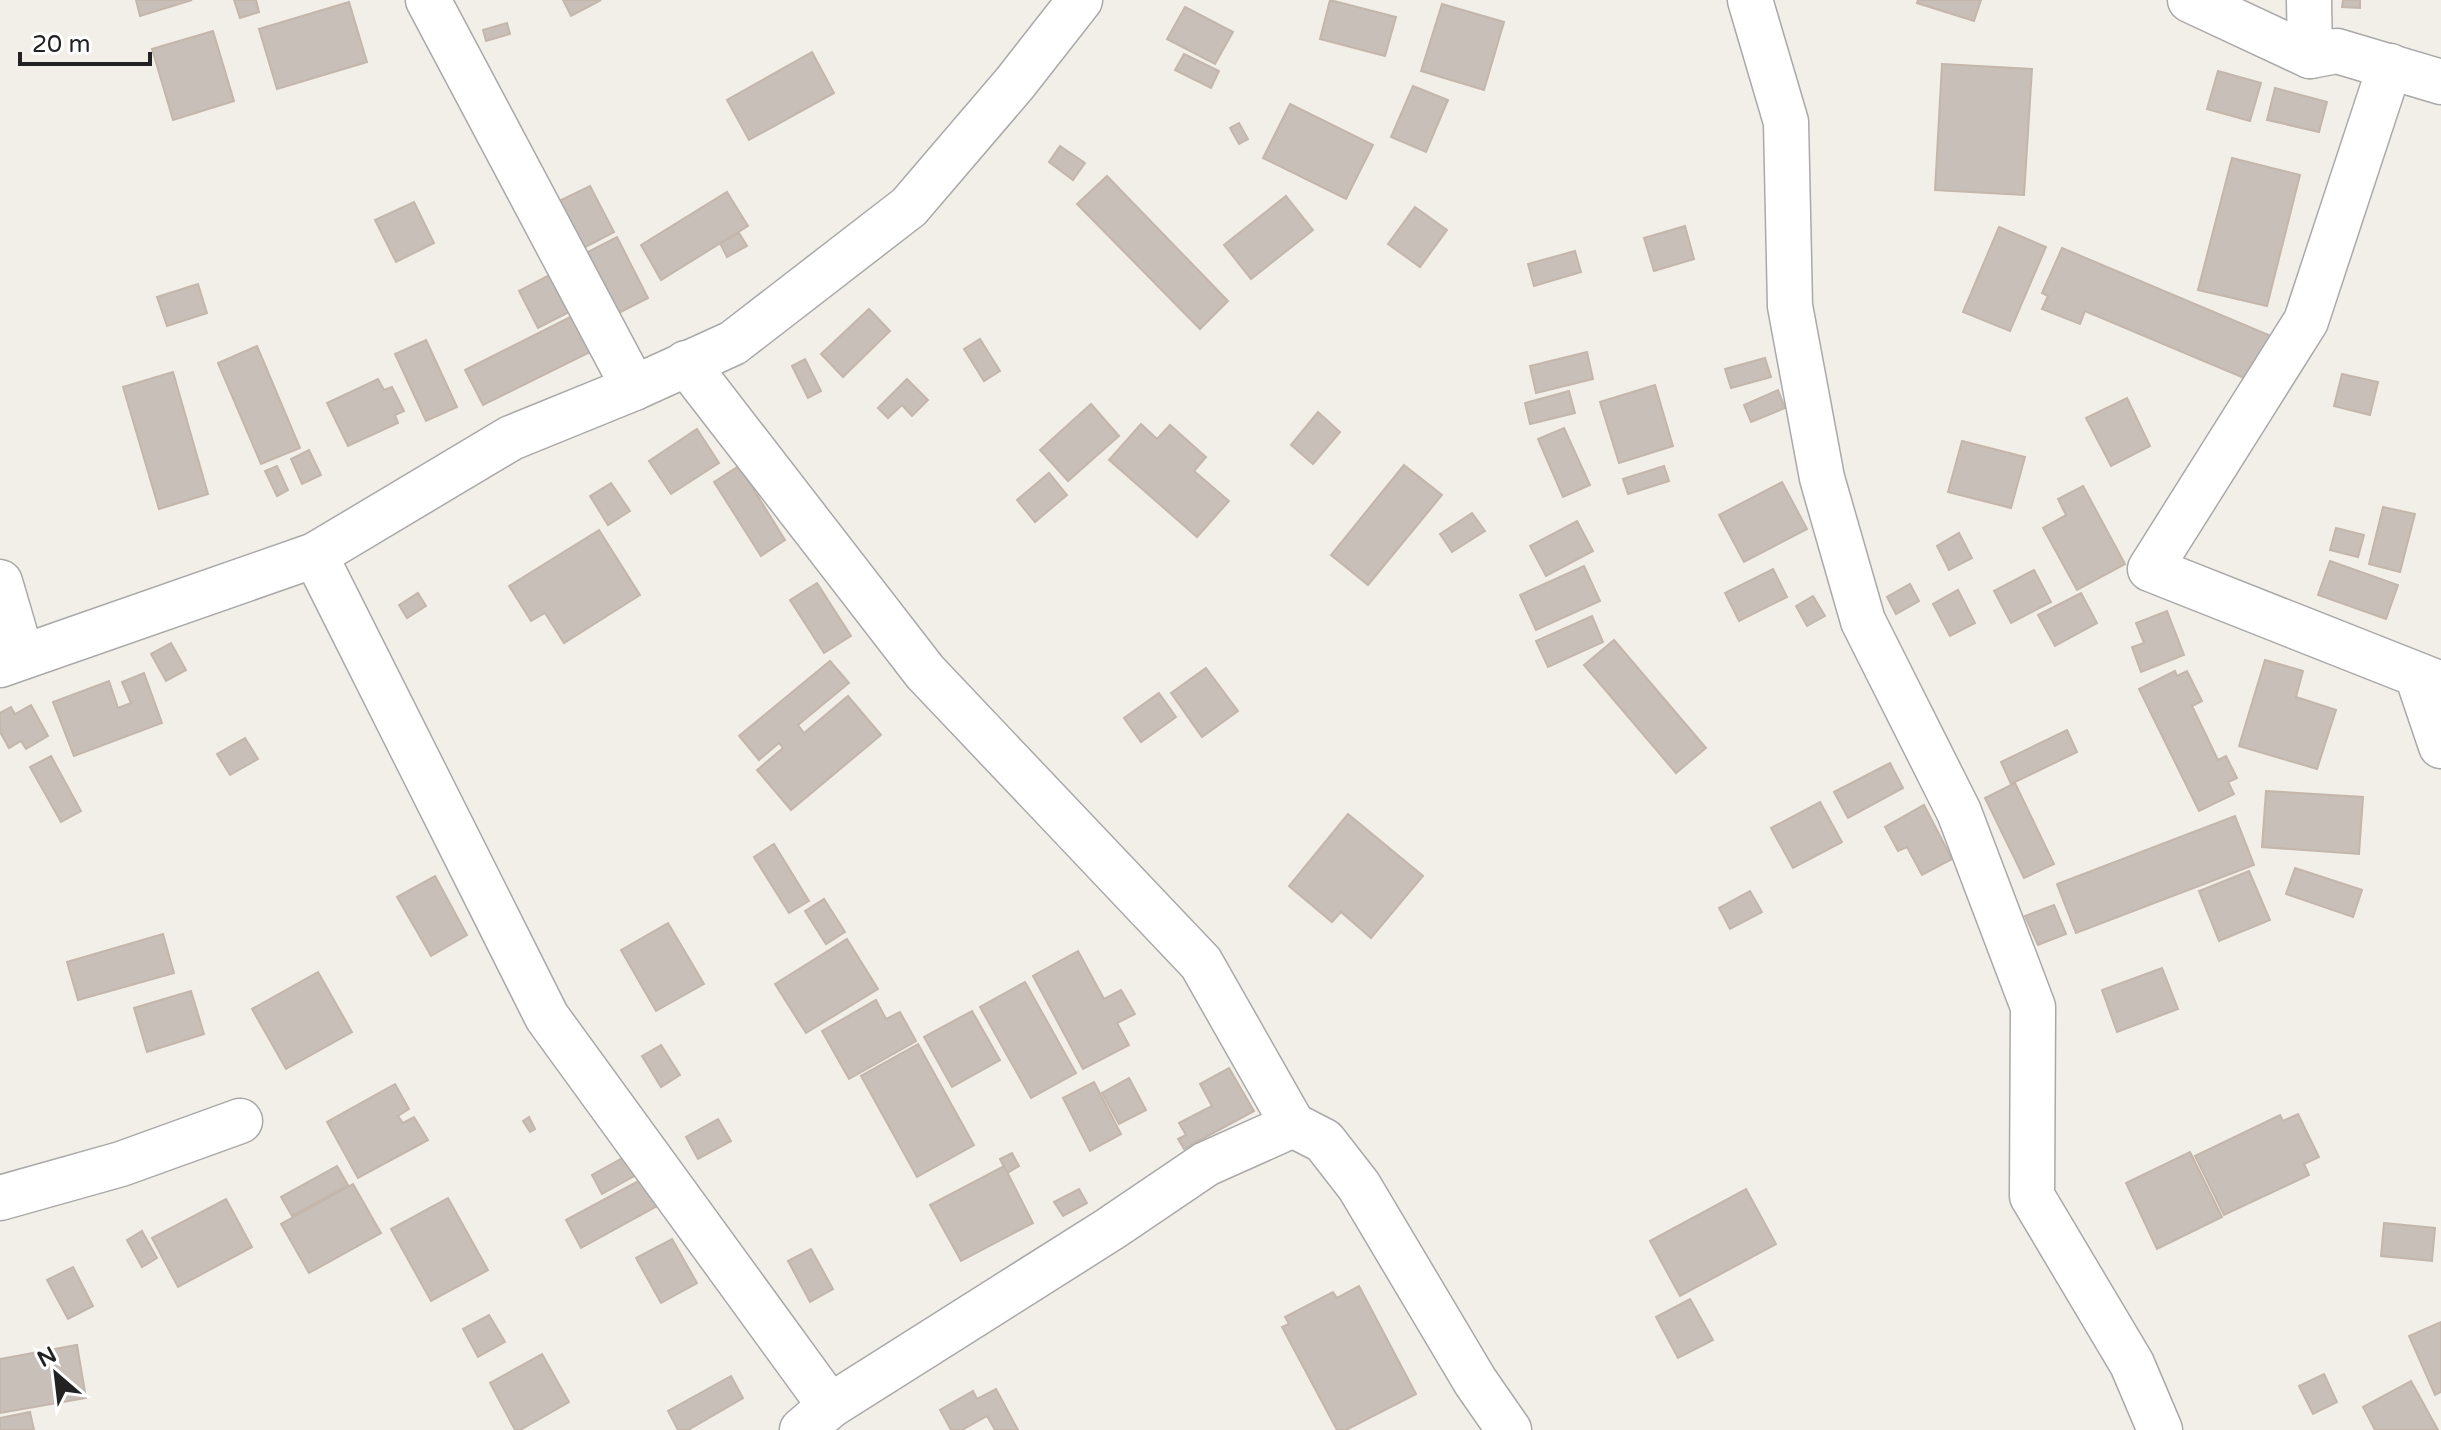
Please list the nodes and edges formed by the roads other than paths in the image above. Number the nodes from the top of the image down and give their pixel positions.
1 (428, 0) edge
2 (1080, 0) edge
3 (1750, 0) edge
4 (2190, 0) edge
5 (2309, 0) edge
6 (2310, 56) junction
7 (2390, 66) junction
8 (2441, 82) edge
9 (686, 363) junction
10 (634, 388) junction
11 (315, 555) junction
12 (0, 582) edge
13 (11, 661) edge
14 (2429, 679) edge
15 (2441, 746) edge
16 (240, 1121) dead end
17 (1293, 1125) junction
18 (0, 1198) edge
19 (816, 1418) edge
20 (1509, 1430) edge
21 (2160, 1430) edge

1 - 10 street
2 - 9 street
3 - 21 street
4 - 6 street
5 - 6 street
6 - 7 street
7 - 8 street
7 - 14 street
9 - 10 street
9 - 17 street
10 - 11 street
11 - 13 street
11 - 19 street
12 - 13 street
14 - 15 street
16 - 18 street
17 - 19 street
17 - 20 street

